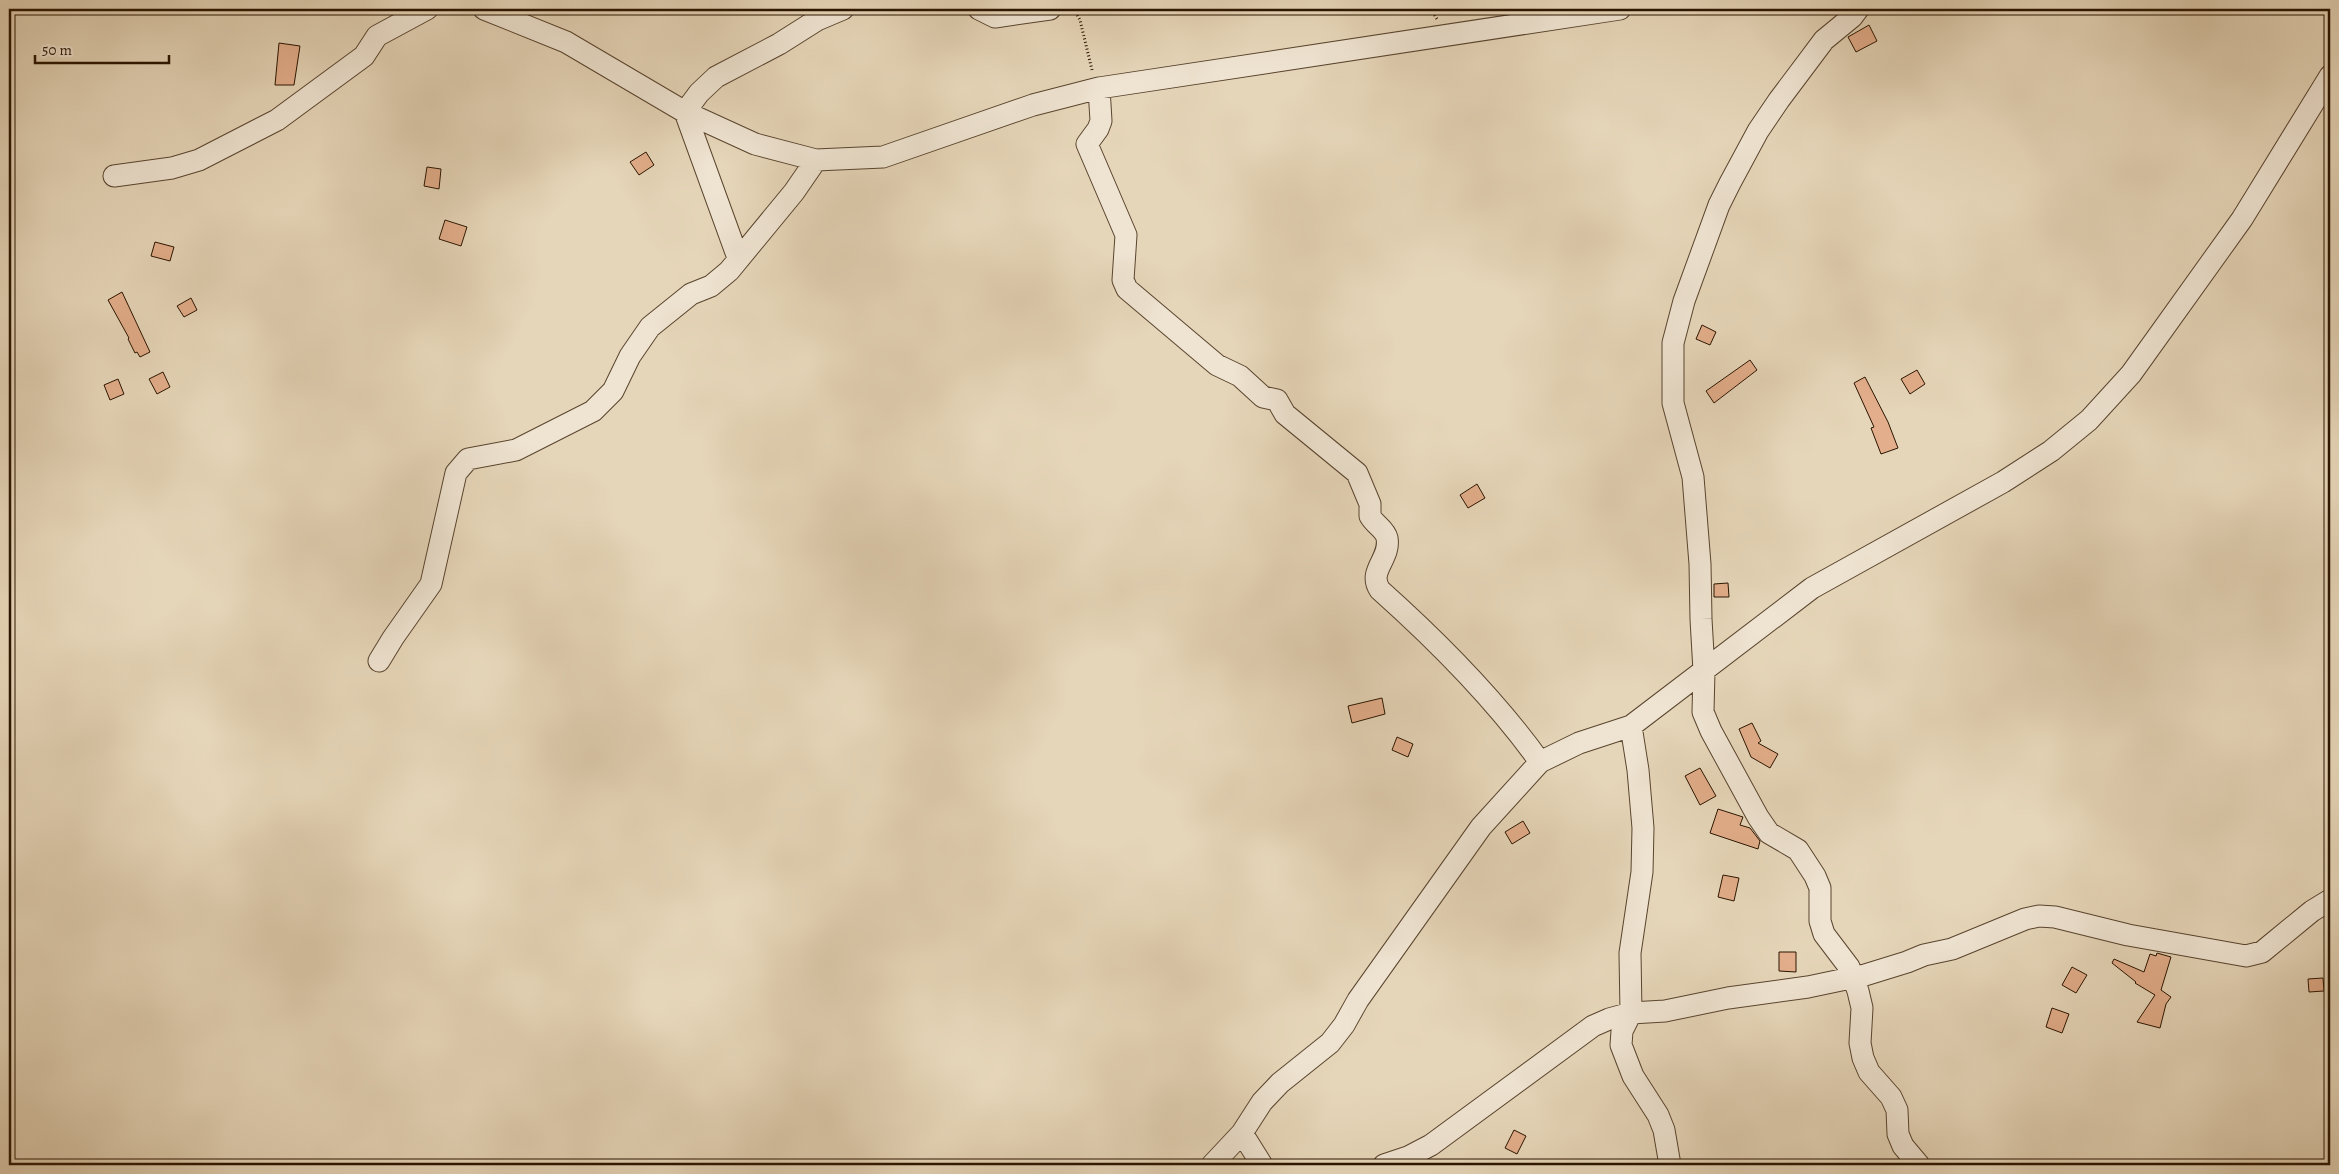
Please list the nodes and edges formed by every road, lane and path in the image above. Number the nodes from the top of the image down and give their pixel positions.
1 (427, 9) edge
2 (484, 9) edge
3 (843, 9) edge
4 (978, 9) edge
5 (1050, 9) edge
6 (1074, 9) edge
7 (1620, 9) edge
8 (1858, 9) edge
9 (2330, 76) edge
10 (1099, 88) junction
11 (685, 112) junction
12 (816, 160) junction
13 (114, 176) dead end
14 (738, 258) junction
15 (379, 661) dead end
16 (1704, 671) junction
17 (1631, 726) junction
18 (1540, 762) junction
19 (2330, 900) edge
20 (1853, 977) junction
21 (1631, 1013) junction
22 (1242, 1133) junction
23 (1212, 1165) edge
24 (1262, 1165) edge
25 (1384, 1165) edge
26 (1670, 1165) edge
27 (1919, 1165) edge

1 - 13 street
2 - 11 street
3 - 11 street
4 - 5 street
6 - 10 path
7 - 10 street
8 - 16 street
9 - 16 street
10 - 12 street
10 - 18 street
11 - 12 street
11 - 14 street
12 - 14 street
14 - 15 street
16 - 17 street
16 - 20 street
17 - 18 street
17 - 21 street
18 - 22 street
19 - 20 street
20 - 21 street
20 - 27 street
21 - 25 street
21 - 26 street
22 - 23 street
22 - 24 street

